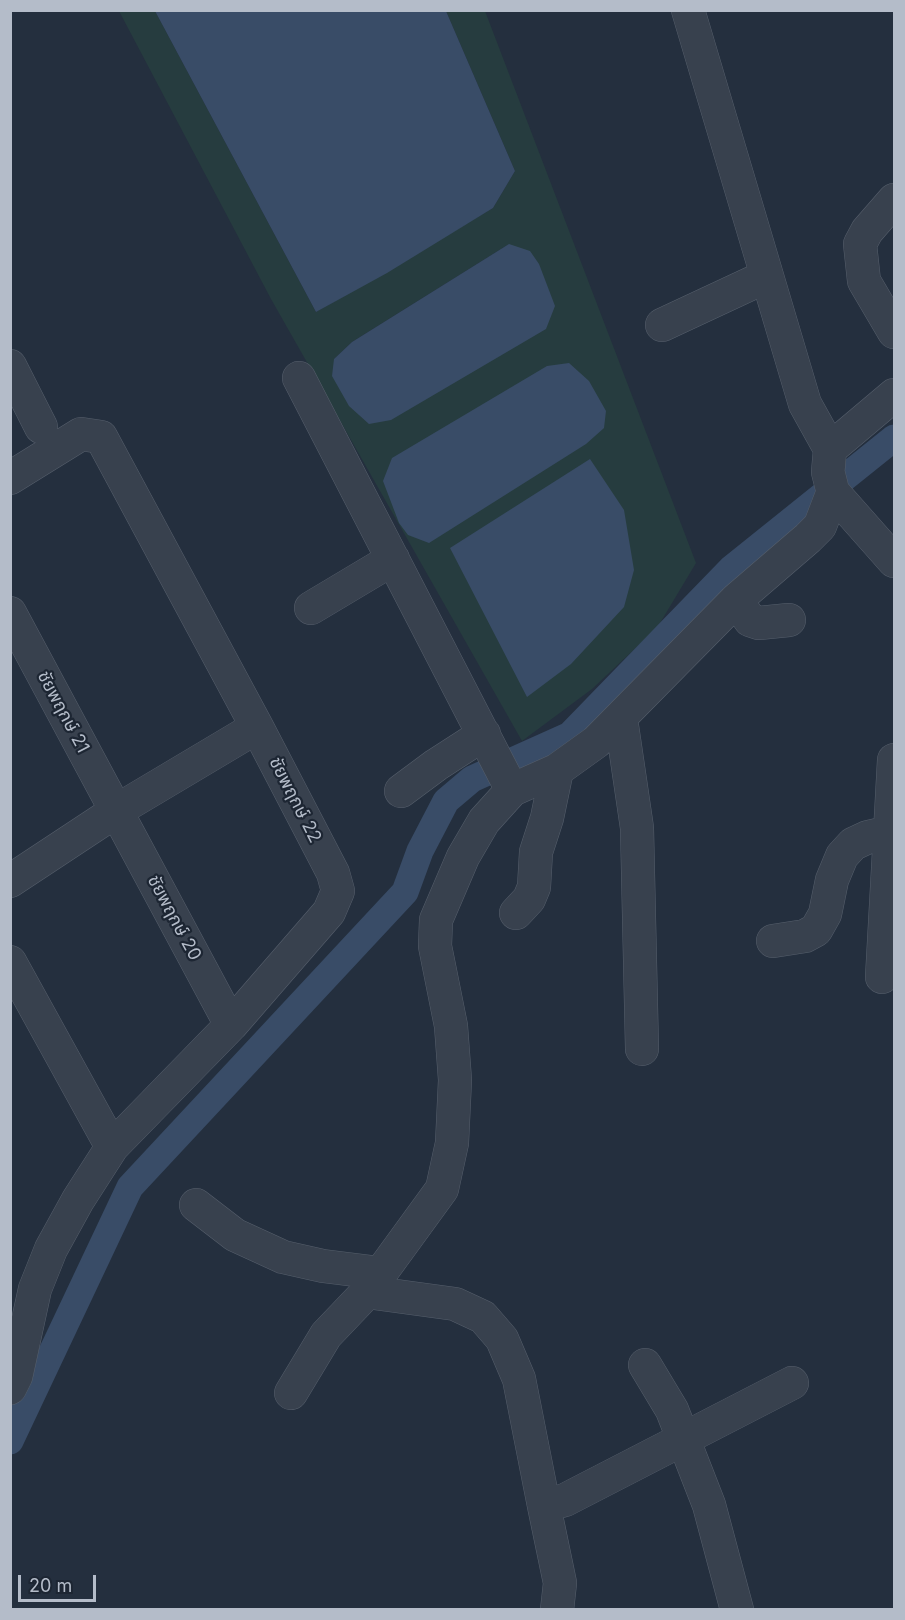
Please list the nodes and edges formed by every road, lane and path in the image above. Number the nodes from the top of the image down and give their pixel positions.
1 (688, 10) edge
2 (894, 200) edge
3 (767, 276) junction
4 (662, 325) dead end
5 (894, 332) edge
6 (10, 366) edge
7 (299, 378) dead end
8 (894, 395) edge
9 (41, 427) dead end
10 (830, 449) junction
11 (10, 478) edge
12 (833, 492) junction
13 (393, 559) junction
14 (894, 561) edge
15 (736, 600) junction
16 (311, 608) dead end
17 (10, 613) edge
18 (789, 621) dead end
19 (621, 718) junction
20 (257, 727) junction
21 (484, 734) junction
22 (894, 760) edge
23 (556, 770) junction
24 (512, 790) junction
25 (401, 791) dead end
26 (116, 811) junction
27 (890, 832) junction
28 (10, 881) edge
29 (516, 913) dead end
30 (773, 941) dead end
31 (10, 962) edge
32 (882, 977) dead end
33 (231, 1025) junction
34 (642, 1049) dead end
35 (112, 1147) junction
36 (196, 1204) dead end
37 (373, 1282) junction
38 (17, 1325) edge
39 (645, 1365) dead end
40 (792, 1383) dead end
41 (10, 1388) edge
42 (291, 1393) dead end
43 (684, 1440) junction
44 (544, 1506) junction
45 (557, 1610) edge
46 (737, 1610) edge

1 - 3 street
2 - 5 street
3 - 4 street
3 - 10 street
6 - 9 street
7 - 13 street
8 - 10 street
10 - 12 street
11 - 20 street, ชัยพฤกษ์ 22
12 - 14 street
12 - 15 street
13 - 16 street
13 - 21 street
15 - 18 street
15 - 19 street
17 - 26 street, ชัยพฤกษ์ 21
19 - 23 street
19 - 34 street
20 - 26 street
20 - 33 street, ชัยพฤกษ์ 22
21 - 24 street
21 - 25 street
22 - 27 street
23 - 24 street
23 - 29 street
24 - 37 street
26 - 28 street
26 - 33 street, ชัยพฤกษ์ 20
27 - 30 street
27 - 32 street
31 - 35 street
33 - 35 street
35 - 38 street
36 - 37 street
37 - 42 street
37 - 44 street
38 - 41 street
39 - 43 street
40 - 43 street
43 - 44 street
43 - 46 street
44 - 45 street

